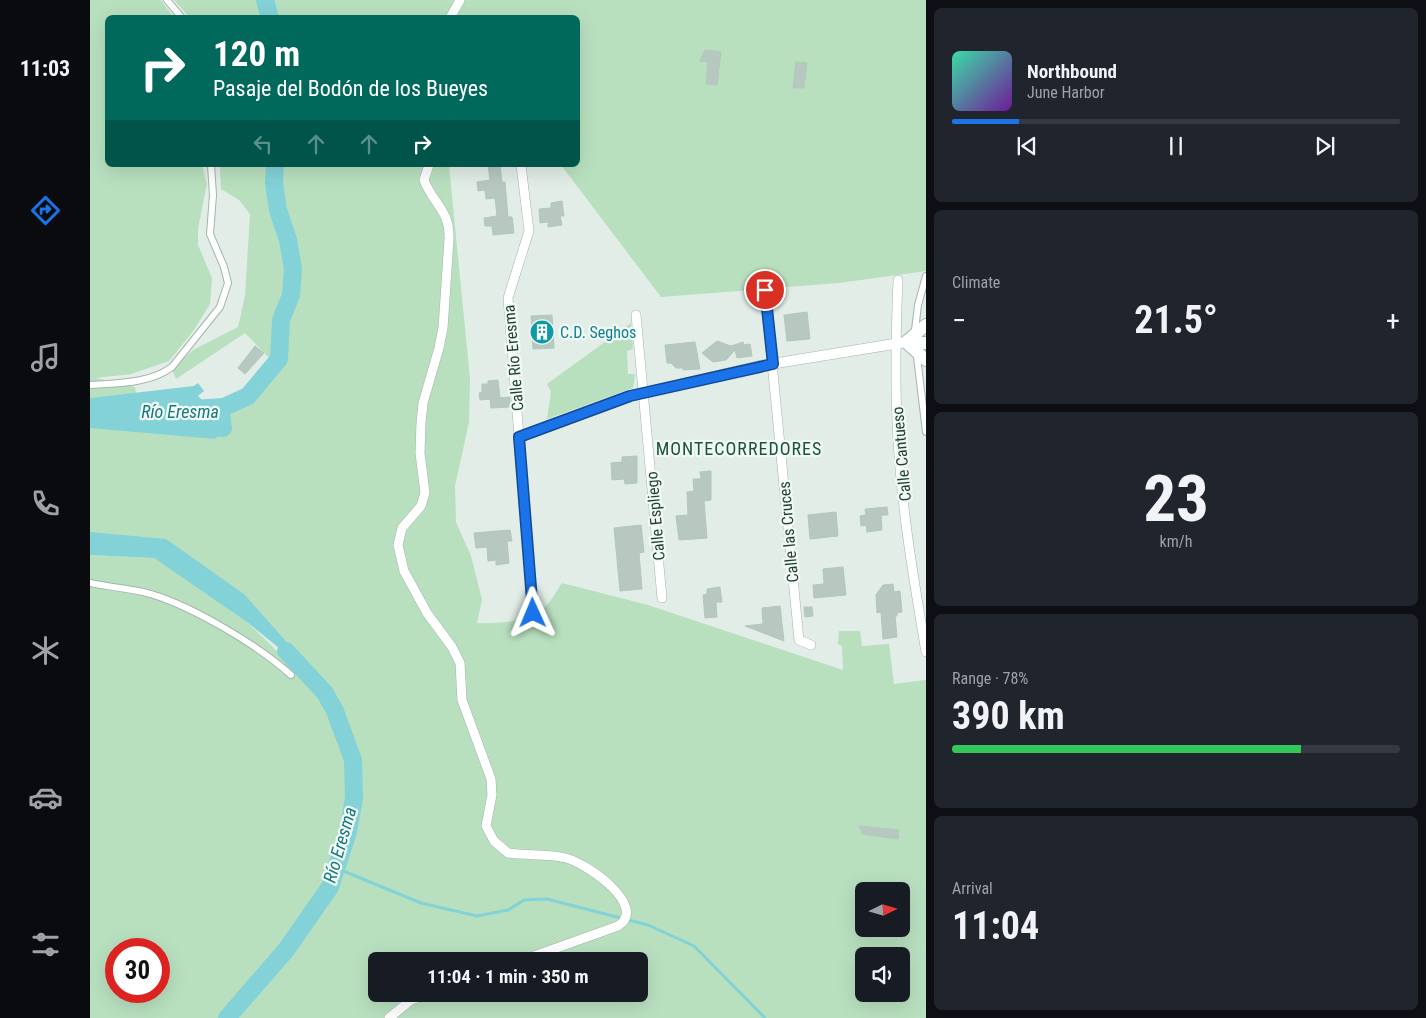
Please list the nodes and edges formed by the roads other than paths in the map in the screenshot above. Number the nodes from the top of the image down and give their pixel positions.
1 (167, 0) edge
2 (460, 0) edge
3 (180, 15) edge
4 (452, 15) edge
5 (212, 167) edge
6 (428, 167) edge
7 (521, 167) edge
8 (926, 276) edge
9 (898, 280) dead end
10 (765, 290) dead end
11 (636, 316) dead end
12 (921, 328) edge
13 (901, 343) junction
14 (926, 343) edge
15 (922, 359) edge
16 (773, 364) junction
17 (90, 385) edge
18 (645, 392) junction
19 (926, 432) edge
20 (519, 437) junction
21 (90, 583) edge
22 (662, 598) dead end
23 (533, 613) dead end
24 (924, 628) edge
25 (811, 645) dead end
26 (926, 652) edge
27 (291, 675) dead end
28 (545, 952) edge
29 (409, 1002) edge
30 (389, 1018) edge

1 - 3 street
2 - 4 street
5 - 17 street
6 - 28 street
7 - 20 street, Calle Río Eresma
8 - 12 street
9 - 13 street, Calle Cantueso
10 - 16 street, Calle las Cruces
11 - 18 street, Calle Espliego
12 - 13 main road
13 - 14 main road
13 - 15 main road
13 - 16 street
13 - 24 street, Calle Cantueso
15 - 19 street
16 - 18 street
16 - 25 street, Calle las Cruces
18 - 20 street
18 - 22 street, Calle Espliego
20 - 23 street, Calle Río Eresma
21 - 27 street
24 - 26 street, Calle Cantueso
29 - 30 street

